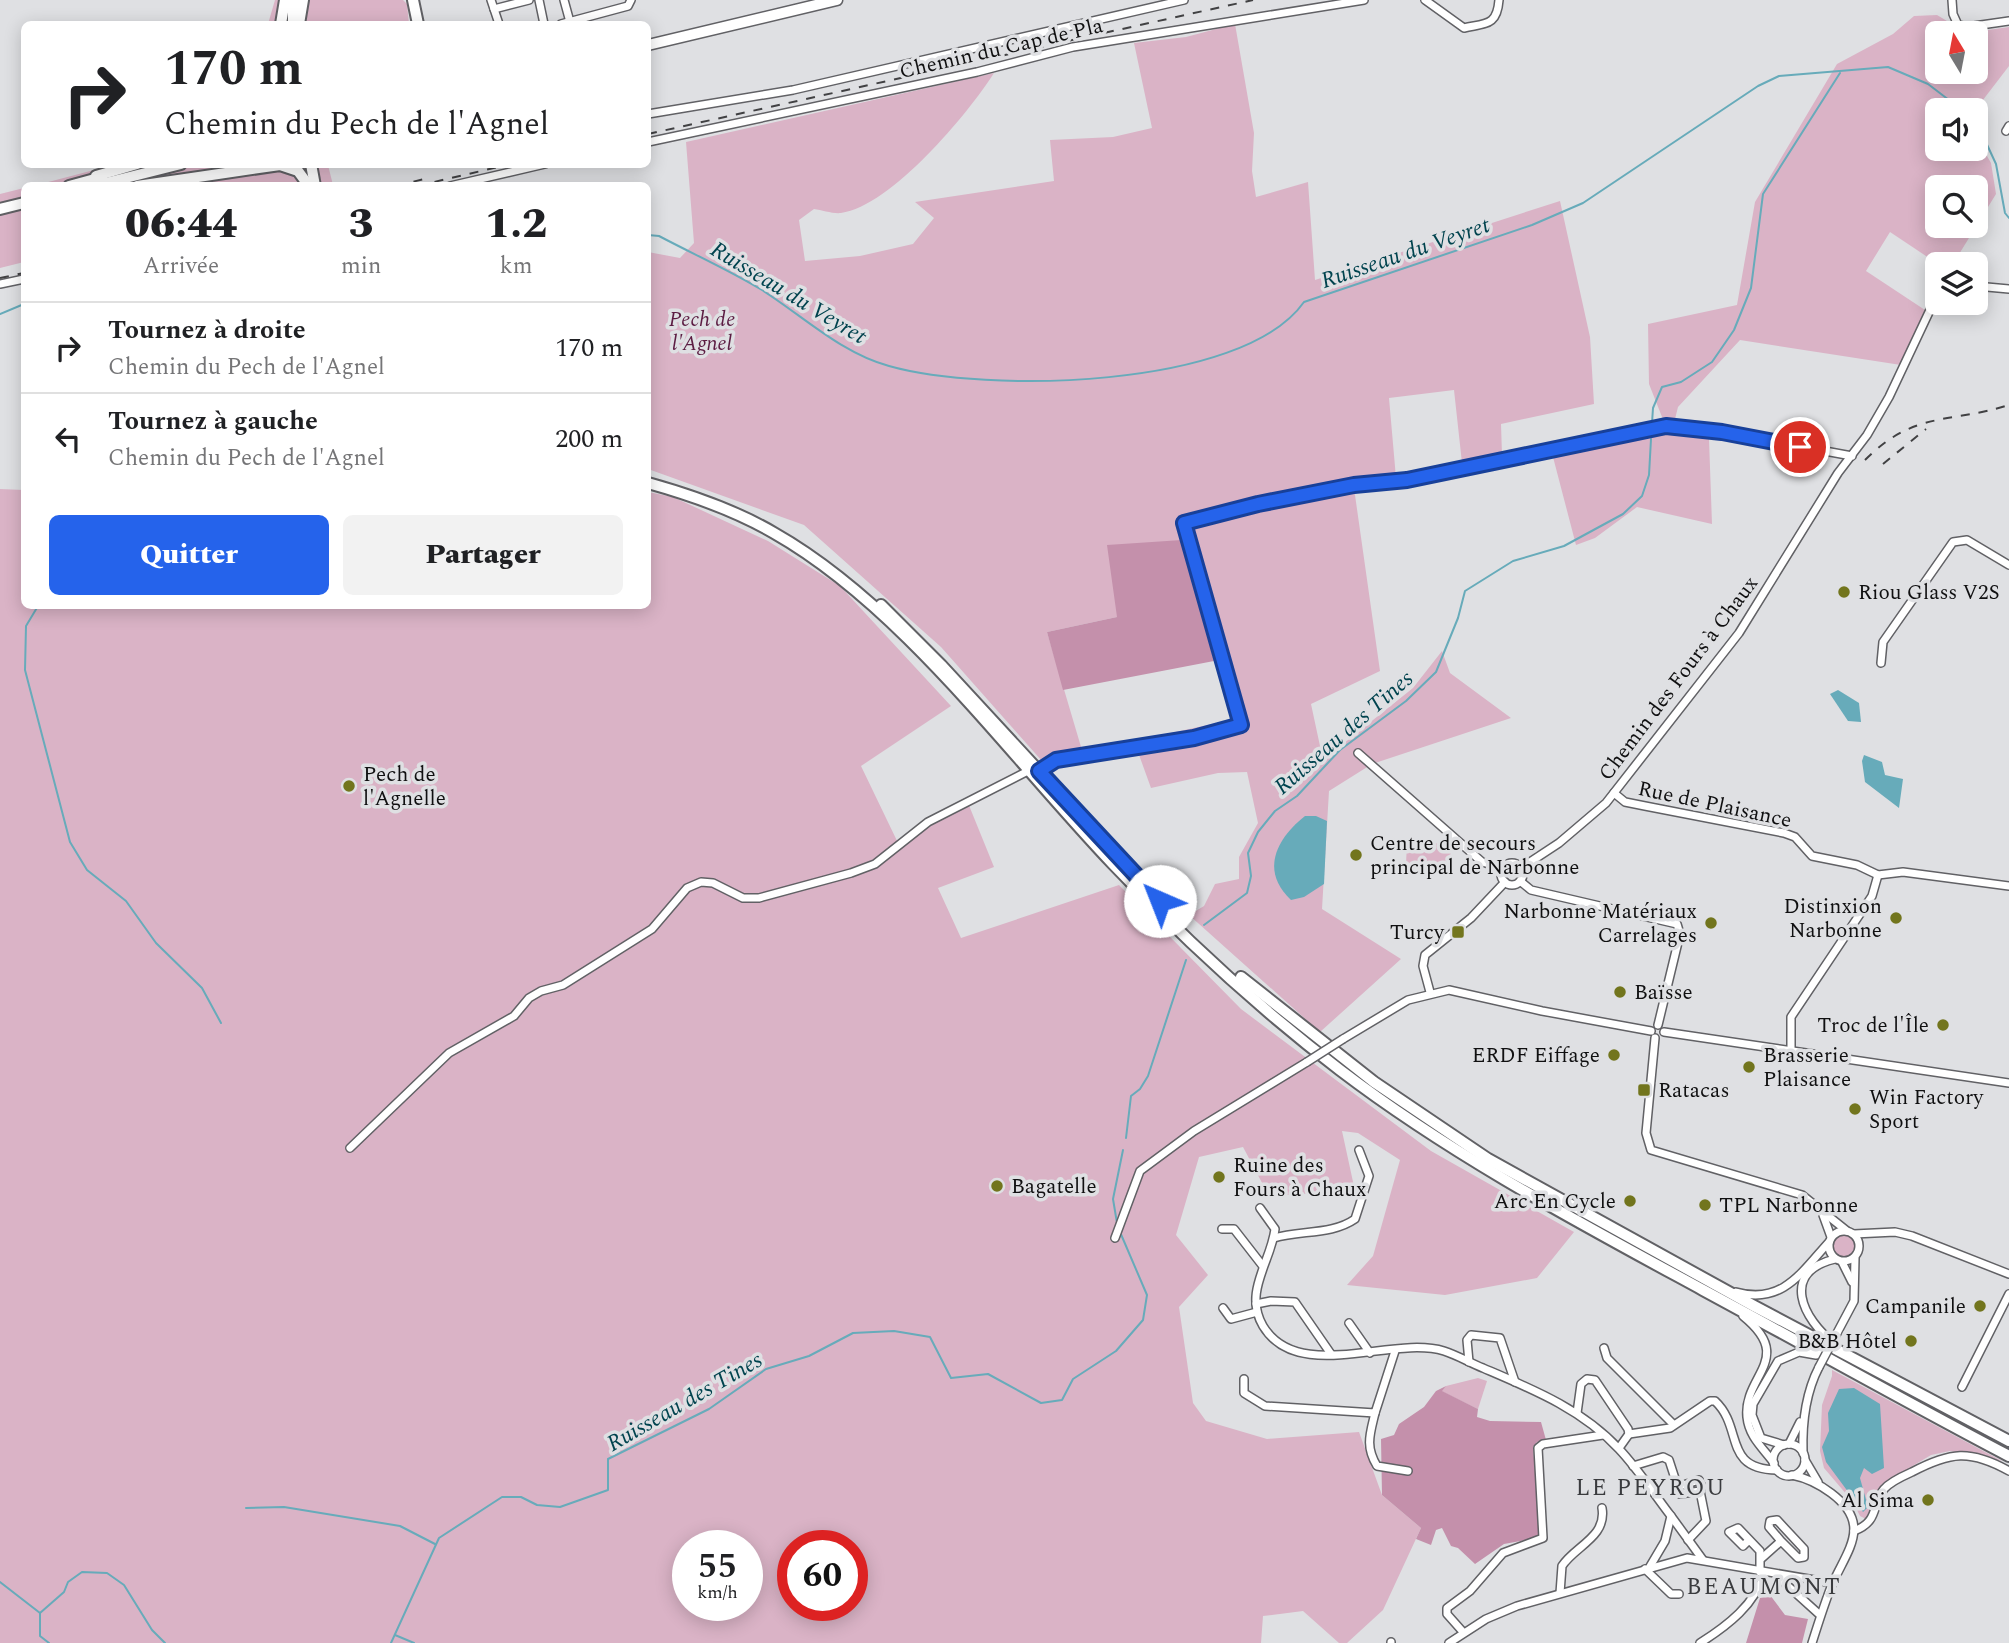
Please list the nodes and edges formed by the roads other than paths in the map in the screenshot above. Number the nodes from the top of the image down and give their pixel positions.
1 (285, 0) edge
2 (293, 0) edge
3 (303, 0) edge
4 (413, 0) edge
5 (491, 0) edge
6 (528, 0) edge
7 (539, 0) edge
8 (564, 0) edge
9 (631, 0) edge
10 (837, 0) edge
11 (1184, 0) edge
12 (1364, 0) edge
13 (1424, 0) edge
14 (1499, 0) edge
15 (1952, 0) edge
16 (494, 9) junction
17 (2009, 20) edge
18 (282, 21) edge
19 (293, 21) edge
20 (300, 21) edge
21 (417, 21) edge
22 (498, 21) edge
23 (543, 21) edge
24 (570, 21) edge
25 (574, 21) edge
26 (651, 45) edge
27 (651, 114) edge
28 (651, 141) edge
29 (124, 168) edge
30 (140, 168) edge
31 (165, 168) edge
32 (260, 168) edge
33 (289, 168) edge
34 (528, 168) edge
35 (80, 182) edge
36 (83, 182) edge
37 (110, 182) edge
38 (164, 182) edge
39 (306, 182) edge
40 (467, 182) edge
41 (21, 198) edge
42 (0, 203) edge
43 (21, 205) edge
44 (0, 209) edge
45 (21, 280) edge
46 (0, 284) edge
47 (1988, 287) edge
48 (2009, 289) edge
49 (1928, 315) edge
50 (1852, 456) junction
51 (651, 482) edge
52 (2009, 565) edge
53 (1881, 663) dead end
54 (1358, 753) dead end
55 (1033, 771) junction
56 (1614, 793) junction
57 (1503, 868) junction
58 (1521, 868) junction
59 (1878, 875) junction
60 (1520, 881) junction
61 (1505, 882) junction
62 (2009, 886) edge
63 (1430, 992) junction
64 (1661, 1028) junction
65 (1653, 1034) junction
66 (1791, 1050) junction
67 (2009, 1083) edge
68 (350, 1148) dead end
69 (1359, 1150) dead end
70 (1817, 1206) junction
71 (1260, 1208) dead end
72 (1222, 1229) dead end
73 (1851, 1232) junction
74 (1882, 1232) junction
75 (1115, 1238) dead end
76 (1274, 1238) junction
77 (1830, 1239) junction
78 (1860, 1246) junction
79 (1855, 1258) junction
80 (1839, 1261) junction
81 (1262, 1265) junction
82 (2009, 1274) edge
83 (1720, 1287) junction
84 (2009, 1294) edge
85 (1729, 1304) junction
86 (1223, 1308) dead end
87 (1256, 1308) junction
88 (1349, 1323) dead end
89 (1835, 1332) junction
90 (1604, 1348) dead end
91 (1395, 1350) junction
92 (1331, 1353) junction
93 (1370, 1353) junction
94 (1855, 1359) junction
95 (1833, 1361) junction
96 (1469, 1362) junction
97 (1817, 1366) junction
98 (1244, 1379) dead end
99 (1515, 1382) junction
100 (1962, 1387) dead end
101 (1375, 1413) junction
102 (1577, 1413) junction
103 (1673, 1424) junction
104 (1629, 1434) junction
105 (1603, 1435) junction
106 (2009, 1441) edge
107 (1786, 1445) junction
108 (1619, 1448) junction
109 (1804, 1456) junction
110 (2009, 1456) edge
111 (1633, 1466) junction
112 (1775, 1467) junction
113 (1408, 1471) dead end
114 (2009, 1471) edge
115 (1792, 1475) junction
116 (1821, 1486) junction
117 (1602, 1508) dead end
118 (1671, 1516) junction
119 (1854, 1531) junction
120 (1688, 1539) junction
121 (1749, 1539) dead end
122 (1781, 1541) junction
123 (1762, 1558) junction
124 (1703, 1560) junction
125 (1647, 1569) junction
126 (1762, 1573) junction
127 (1778, 1576) junction
128 (1832, 1583) junction
129 (1560, 1593) junction
130 (1679, 1594) dead end
131 (1821, 1615) junction
132 (1463, 1632) junction
133 (1449, 1643) edge
134 (1700, 1643) edge
135 (1812, 1643) edge

1 - 18 main road
2 - 19 main road
3 - 20 main road
4 - 21 main road
5 - 16 street
6 - 16 street
7 - 23 street
8 - 24 street
9 - 25 street
10 - 26 main road
11 - 27 street
12 - 28 street, Chemin du Cap de Pla
13 - 14 street
15 - 17 street
16 - 22 street
29 - 35 main road
30 - 36 main road
31 - 37 main road
32 - 38 main road
33 - 39 main road
34 - 40 street
41 - 42 main road
43 - 44 main road
45 - 46 street
47 - 48 street
49 - 50 street, Chemin des Fours à Chaux
50 - 55 street
50 - 56 street, Chemin des Fours à Chaux
51 - 55 main road
52 - 53 street
54 - 57 street
55 - 68 street
55 - 83 main road
55 - 85 main road
56 - 58 street, Chemin des Fours à Chaux
56 - 59 street, Rue de Plaisance
57 - 58 street
57 - 61 street
58 - 60 street
59 - 62 street, Rue de Plaisance
59 - 66 street
60 - 61 street
60 - 64 street
61 - 63 street
63 - 65 street
63 - 75 street, bridge
64 - 65 street
64 - 66 street
65 - 70 street
66 - 67 street
69 - 76 street
70 - 73 street
70 - 77 street
71 - 76 street
72 - 81 street
73 - 74 street
73 - 77 street
73 - 78 street
74 - 78 street
74 - 82 street
76 - 81 street
77 - 80 street
77 - 83 street
78 - 79 street
79 - 80 street
79 - 89 street
80 - 89 street
80 - 94 street
81 - 87 street
83 - 94 main road
84 - 100 street
85 - 95 main road
85 - 112 street
86 - 87 street
87 - 92 street
87 - 92 street
88 - 93 street
89 - 97 street, bridge
90 - 103 street
91 - 93 street
91 - 96 street
91 - 101 street
92 - 93 street
94 - 106 main road
95 - 107 street
95 - 110 main road
96 - 99 street
96 - 99 street
97 - 107 street
97 - 109 street
98 - 101 street
99 - 102 street
101 - 113 street
102 - 104 street
102 - 105 street
103 - 104 street
103 - 112 street
104 - 108 street
105 - 108 street
105 - 132 street
107 - 109 street
107 - 112 street
108 - 111 street
109 - 115 street
109 - 116 street
111 - 118 street
111 - 120 street
112 - 115 street
114 - 119 street
115 - 116 street
116 - 119 street
117 - 129 street
118 - 120 street
118 - 125 street
119 - 128 street
120 - 124 street
121 - 123 street
122 - 122 street
122 - 123 street
123 - 126 street
124 - 125 street
124 - 126 street
125 - 129 street
125 - 130 street
126 - 127 street
126 - 134 street
127 - 128 street
127 - 131 street
128 - 131 street
129 - 132 street
131 - 135 street
132 - 133 street

